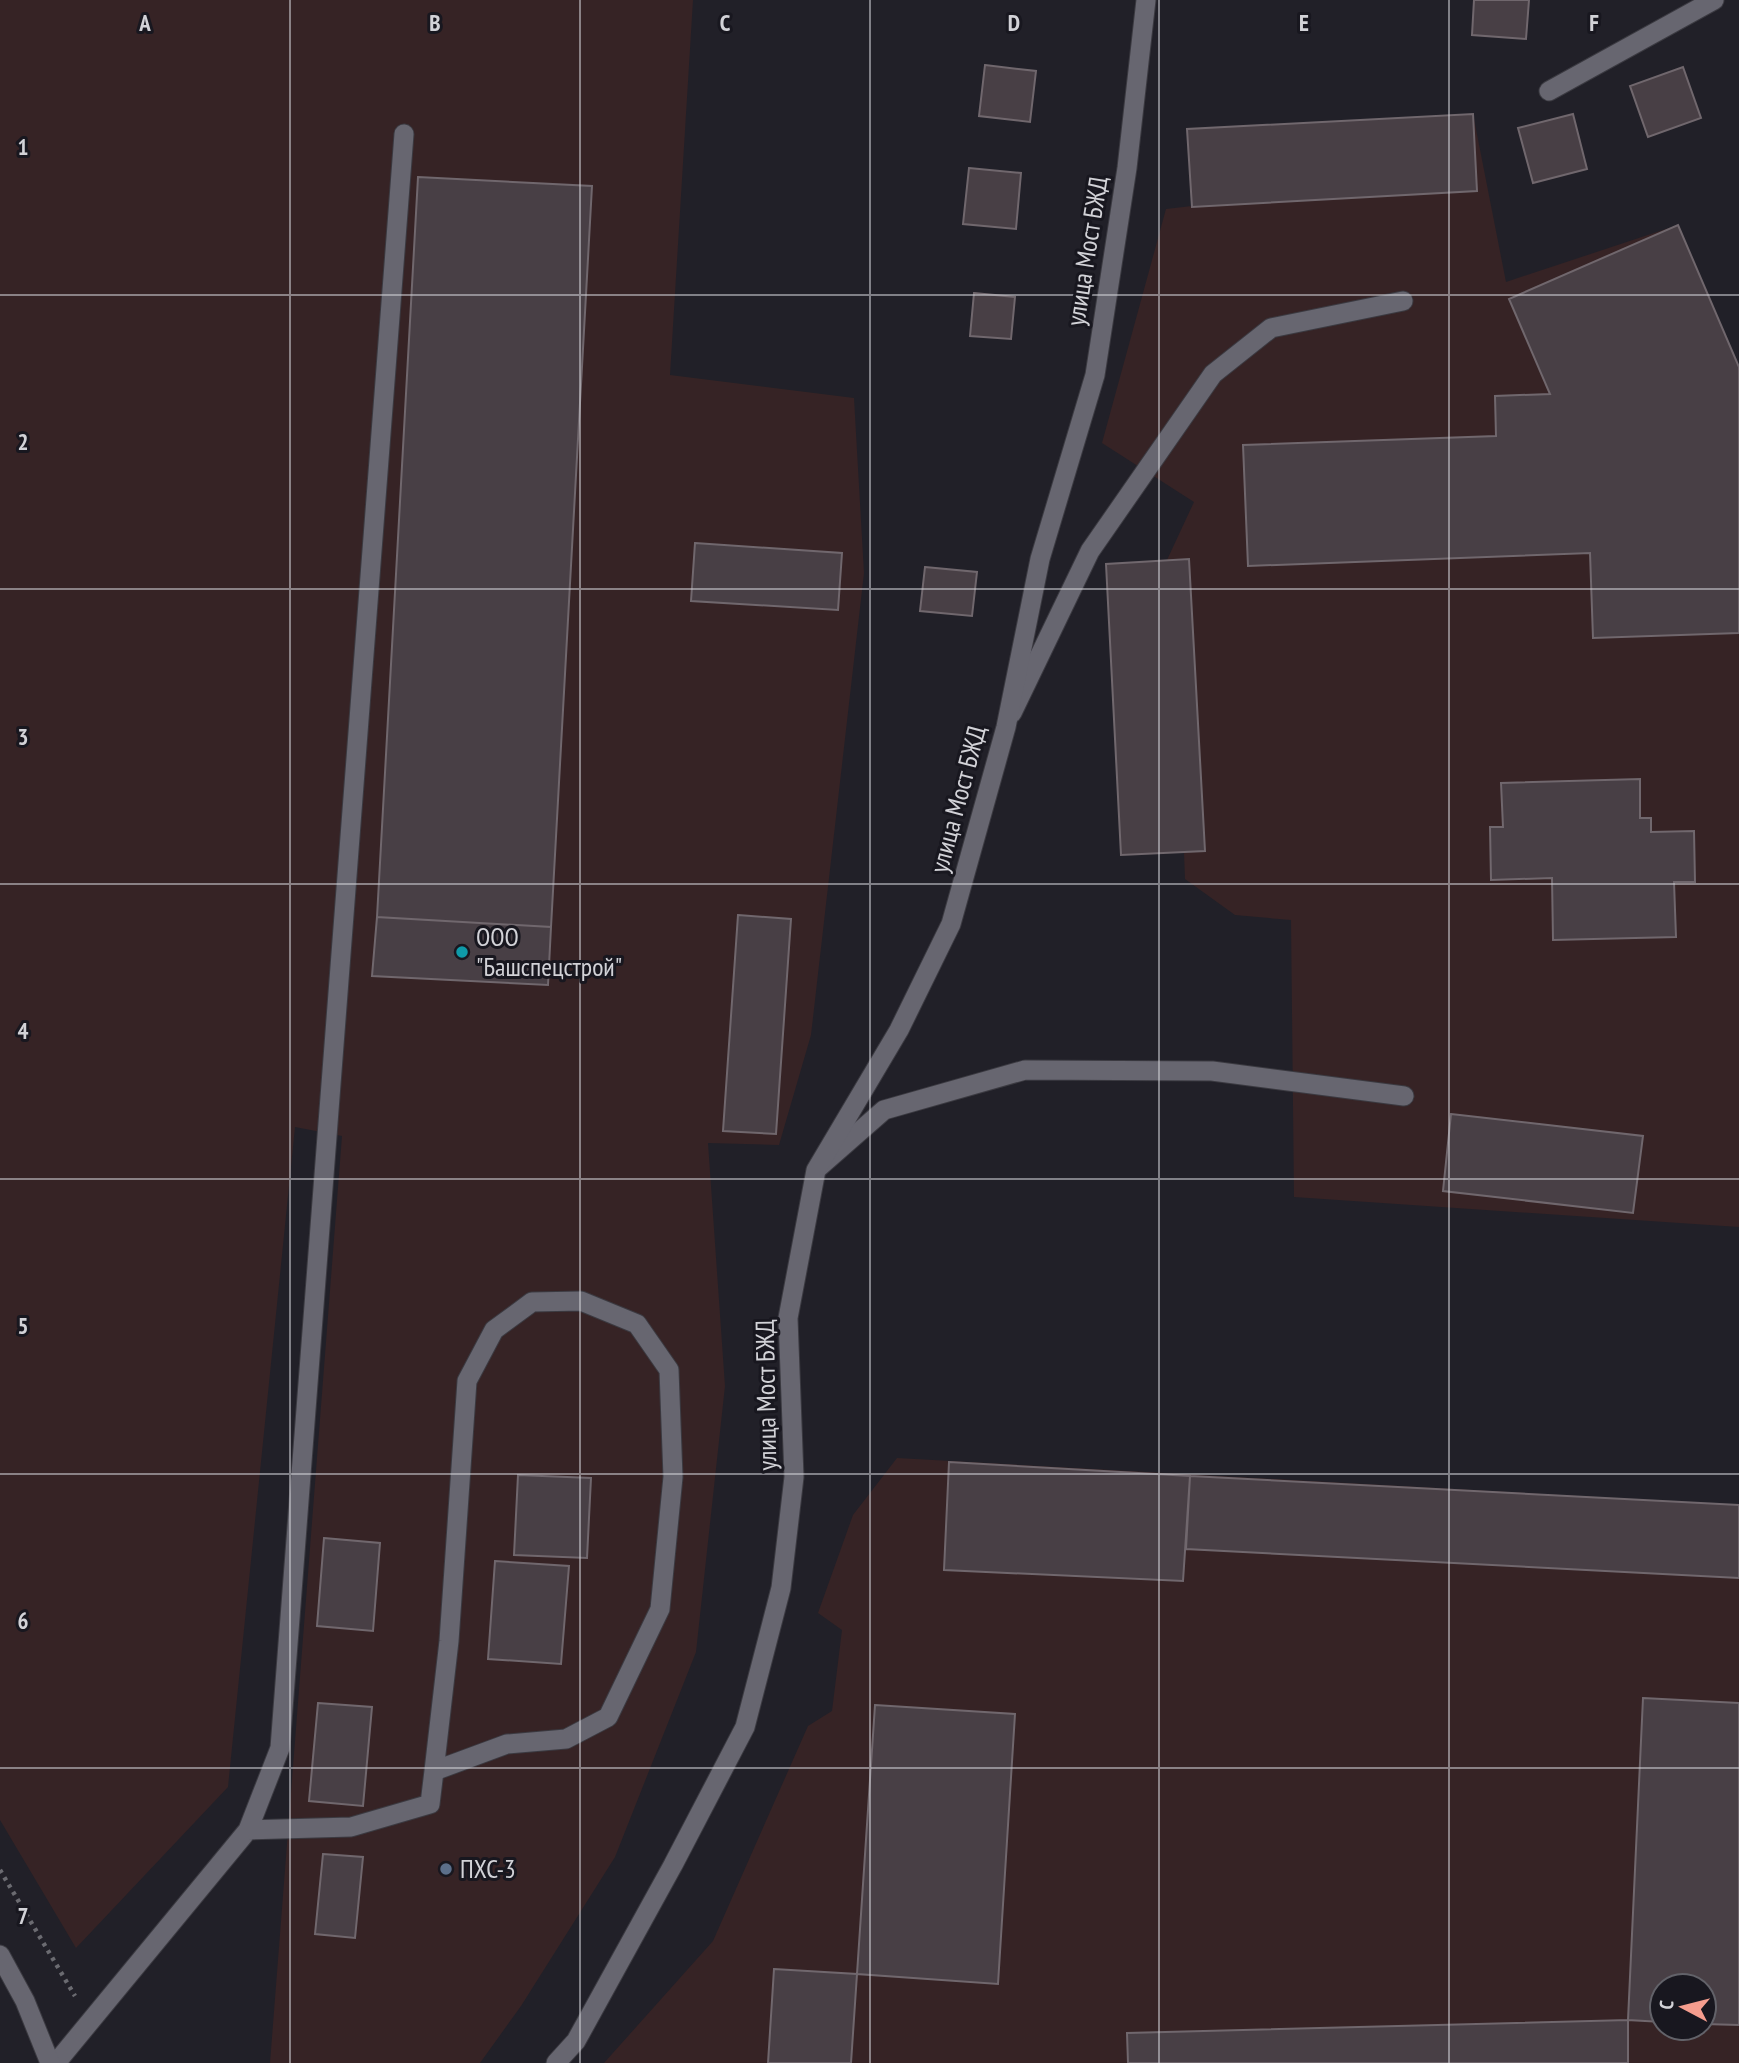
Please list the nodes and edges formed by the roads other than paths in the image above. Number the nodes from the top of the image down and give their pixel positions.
1 (1146, 0) edge
2 (1675, 0) edge
3 (1714, 0) edge
4 (1669, 23) junction
5 (1549, 91) dead end
6 (404, 134) dead end
7 (1402, 301) dead end
8 (1006, 727) junction
9 (1404, 1096) dead end
10 (816, 1170) junction
11 (433, 1770) junction
12 (248, 1830) junction
13 (0, 1955) edge
14 (50, 2063) edge
15 (56, 2063) edge
16 (556, 2063) edge

1 - 8 street, улица Мост БЖД
2 - 4 street
3 - 4 street
4 - 5 street
6 - 12 street
7 - 8 street
8 - 10 street, улица Мост БЖД
9 - 10 street
10 - 16 street, улица Мост БЖД
11 - 11 street
11 - 12 street
12 - 15 street
13 - 14 street

